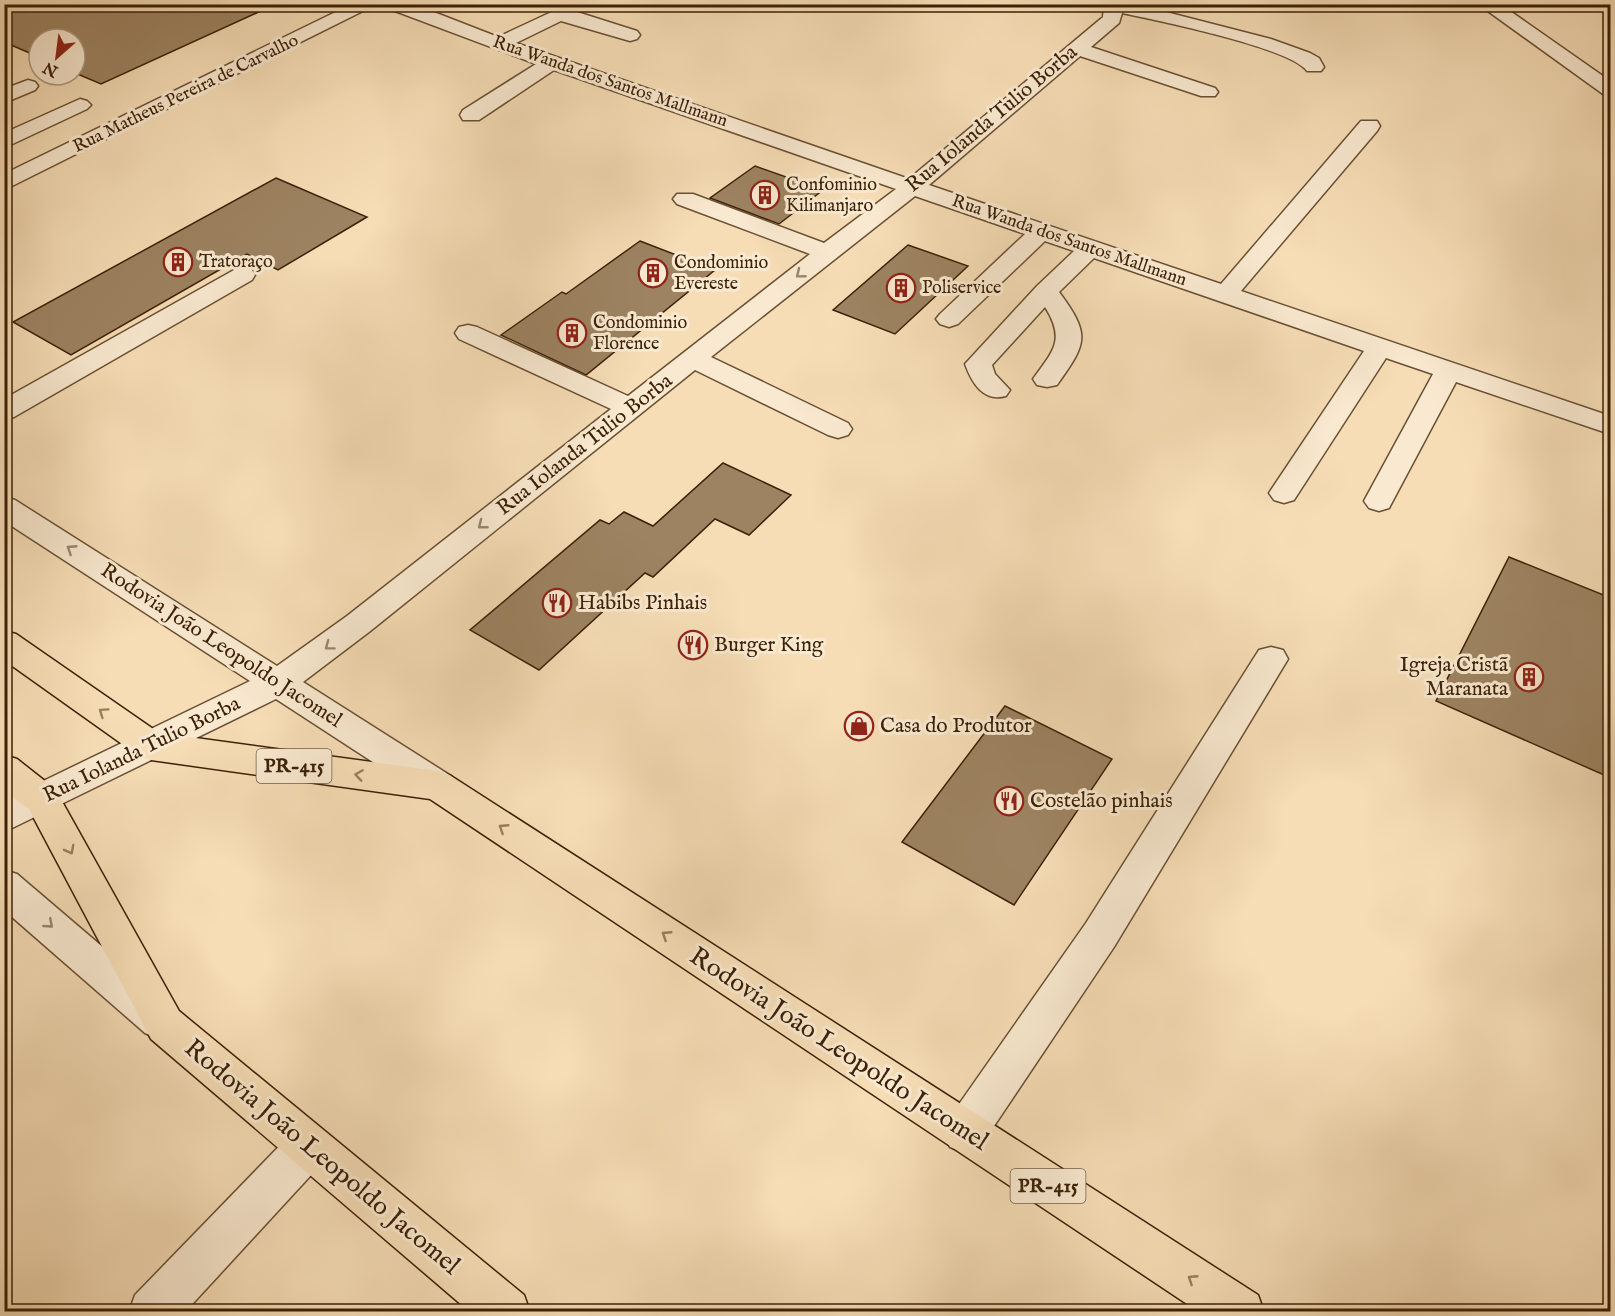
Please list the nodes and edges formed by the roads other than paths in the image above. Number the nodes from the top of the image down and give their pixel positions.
1 (368, 4) edge
2 (394, 4) edge
3 (1487, 4) edge
4 (1115, 5) edge
5 (630, 35) dead end
6 (499, 44) junction
7 (1075, 48) junction
8 (552, 62) junction
9 (1314, 67) dead end
10 (27, 86) edge
11 (1611, 90) edge
12 (1208, 92) dead end
13 (4, 97) edge
14 (80, 105) dead end
15 (471, 115) dead end
16 (1369, 126) dead end
17 (4, 142) edge
18 (4, 161) edge
19 (31, 170) junction
20 (4, 183) edge
21 (913, 187) junction
22 (685, 199) dead end
23 (1041, 232) junction
24 (1090, 249) junction
25 (827, 252) junction
26 (243, 275) dead end
27 (1046, 291) junction
28 (1225, 295) junction
29 (950, 319) dead end
30 (468, 333) dead end
31 (1380, 347) junction
32 (693, 359) junction
33 (1448, 371) junction
34 (1047, 379) dead end
35 (996, 390) dead end
36 (631, 408) junction
37 (4, 411) edge
38 (1611, 425) edge
39 (838, 429) dead end
40 (1284, 493) dead end
41 (1378, 501) dead end
42 (4, 507) edge
43 (4, 643) edge
44 (1272, 659) dead end
45 (279, 682) junction
46 (151, 746) junction
47 (4, 769) edge
48 (438, 786) junction
49 (42, 799) junction
50 (4, 818) edge
51 (10, 898) edge
52 (165, 1025) junction
53 (965, 1132) junction
54 (309, 1146) junction
55 (152, 1311) edge
56 (507, 1311) edge
57 (1240, 1311) edge

1 - 19 street, Rua Matheus Pereira de Carvalho
2 - 6 street, Rua Wanda dos Santos Mallmann
3 - 11 street
4 - 7 street, Rua Iolanda Tulio Borba
4 - 9 street
5 - 6 street
6 - 8 street, Rua Wanda dos Santos Mallmann
7 - 12 street
7 - 21 street, Rua Iolanda Tulio Borba
8 - 15 street
8 - 21 street, Rua Wanda dos Santos Mallmann
10 - 13 street
14 - 17 street
16 - 28 street
18 - 19 street
19 - 20 street, Rua Matheus Pereira de Carvalho
21 - 23 street, Rua Wanda dos Santos Mallmann
21 - 25 street, Rua Iolanda Tulio Borba
22 - 25 street
23 - 24 street, Rua Wanda dos Santos Mallmann
23 - 29 street
24 - 27 street
24 - 28 street, Rua Wanda dos Santos Mallmann
25 -> 32 street, Rua Iolanda Tulio Borba
26 - 37 street
27 - 34 street
27 - 35 street
28 - 31 street, Rua Wanda dos Santos Mallmann
30 - 36 street
31 - 33 street, Rua Wanda dos Santos Mallmann
31 - 40 street
32 - 36 street, Rua Iolanda Tulio Borba
32 - 39 street
33 - 38 street, Rua Wanda dos Santos Mallmann
33 - 41 street
36 -> 45 street, Rua Iolanda Tulio Borba
45 -> 42 street, Rodovia João Leopoldo Jacomel
46 -> 43 highway, Rodovia João Leopoldo Jacomel / PR-415
44 - 53 street
45 - 46 street, Rua Iolanda Tulio Borba
45 - 48 street, Rodovia João Leopoldo Jacomel
48 -> 46 highway, Rodovia João Leopoldo Jacomel / PR-415
46 - 49 street, Rua Iolanda Tulio Borba
47 - 49 highway, Rodovia João Leopoldo Jacomel
53 -> 48 highway, Rodovia João Leopoldo Jacomel / PR-415
49 - 50 street, Rua Iolanda Tulio Borba
49 -> 52 highway, Rodovia João Leopoldo Jacomel
51 -> 52 street, Rodovia João Leopoldo Jacomel
52 - 54 highway, Rodovia João Leopoldo Jacomel
57 -> 53 highway, Rodovia João Leopoldo Jacomel / PR-415
54 - 55 street
54 - 56 highway, Rodovia João Leopoldo Jacomel

